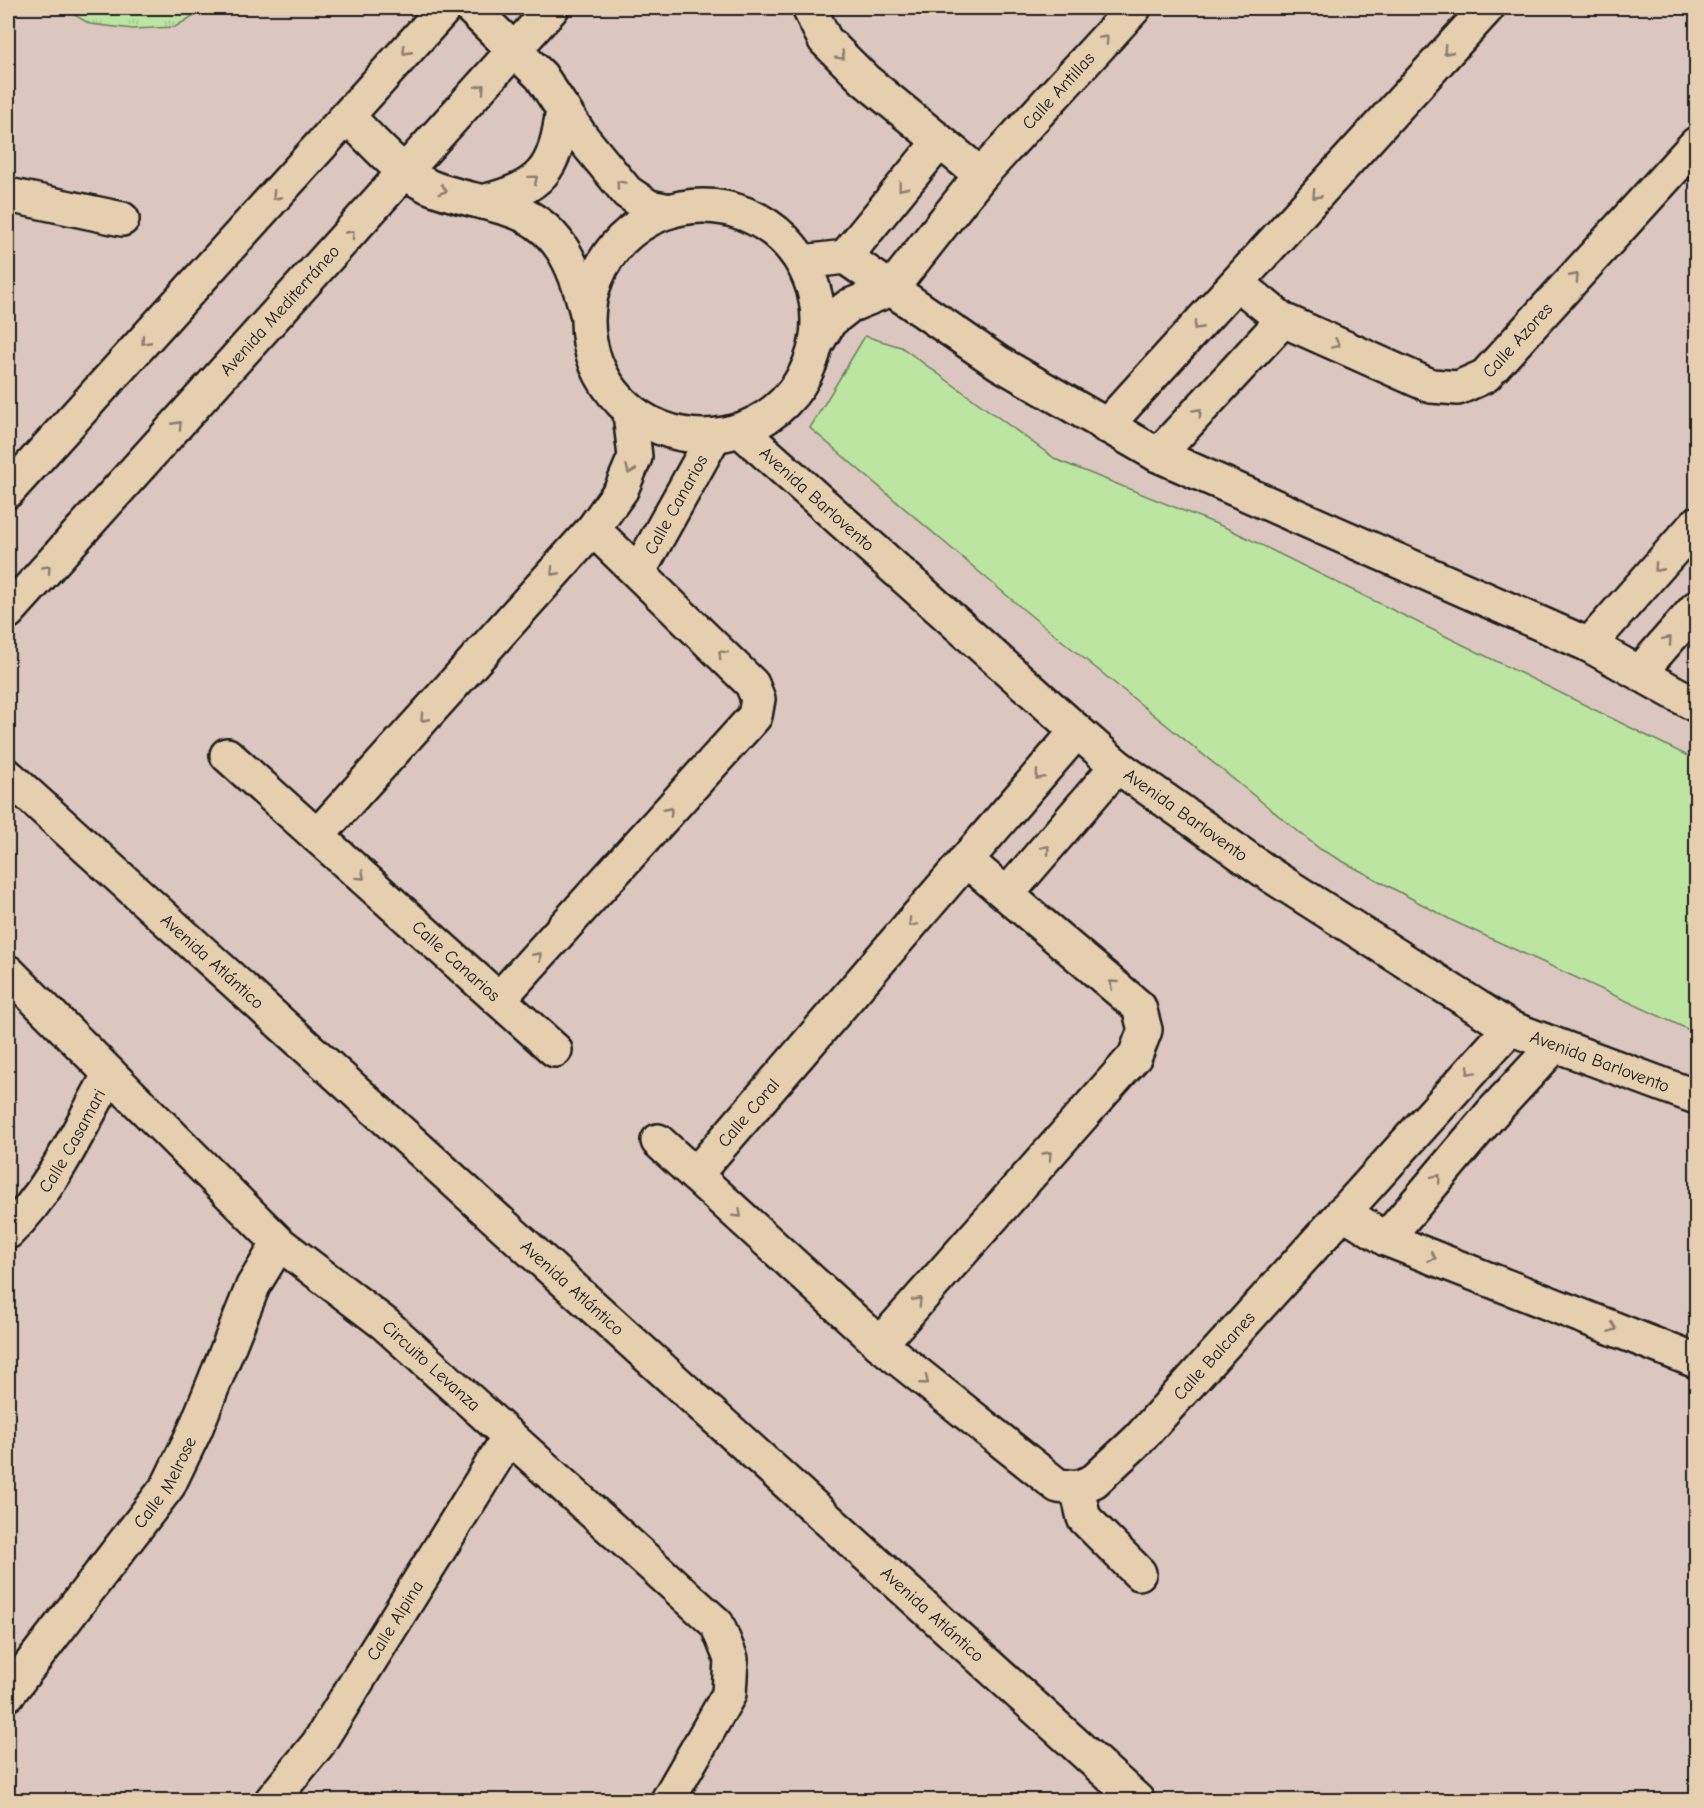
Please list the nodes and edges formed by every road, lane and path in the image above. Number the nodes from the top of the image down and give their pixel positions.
1 (445, 8) edge
2 (471, 8) edge
3 (552, 8) edge
4 (809, 8) edge
5 (1134, 8) edge
6 (1487, 8) edge
7 (514, 49) junction
8 (563, 109) junction
9 (348, 117) junction
10 (939, 142) junction
11 (1696, 144) edge
12 (407, 172) junction
13 (981, 175) junction
14 (18, 197) edge
15 (482, 202) junction
16 (670, 211) junction
17 (122, 219) dead end
18 (8, 224) edge
19 (845, 257) junction
20 (803, 262) junction
21 (1237, 283) junction
22 (891, 289) junction
23 (587, 313) junction
24 (1283, 320) junction
25 (816, 344) junction
26 (630, 413) junction
27 (1106, 426) junction
28 (727, 434) junction
29 (1158, 454) junction
30 (8, 491) edge
31 (1696, 524) edge
32 (593, 529) junction
33 (639, 571) junction
34 (1696, 608) edge
35 (8, 612) edge
36 (1589, 645) junction
37 (1640, 672) junction
38 (1696, 705) edge
39 (1077, 731) junction
40 (227, 755) dead end
41 (1117, 766) junction
42 (8, 776) edge
43 (317, 837) junction
44 (966, 860) junction
45 (1008, 893) junction
46 (8, 972) edge
47 (499, 999) junction
48 (1510, 1028) junction
49 (1554, 1046) junction
50 (555, 1050) dead end
51 (110, 1074) junction
52 (1696, 1097) edge
53 (658, 1141) dead end
54 (695, 1175) junction
55 (1342, 1212) junction
56 (8, 1232) edge
57 (1386, 1239) junction
58 (279, 1244) junction
59 (880, 1344) junction
60 (1696, 1361) edge
61 (510, 1437) junction
62 (1077, 1488) junction
63 (1138, 1573) dead end
64 (8, 1694) edge
65 (272, 1800) edge
66 (668, 1800) edge
67 (1137, 1800) edge

1 -> 9 street
2 - 7 street
3 - 7 street, Avenida Mediterráneo
4 -> 10 street
13 -> 5 street, Calle Antillas
6 -> 21 street
7 - 8 street
12 -> 7 street, Avenida Mediterráneo
15 -> 8 street
16 -> 8 street
9 - 12 street
9 -> 30 street
10 - 13 street
10 -> 19 street
24 -> 11 street, Calle Azores
12 -> 15 street
35 -> 12 street, Avenida Mediterráneo
13 - 22 street, Calle Antillas
14 - 17 street
14 - 18 street
15 - 23 street
16 - 20 street
16 - 23 street
19 - 20 street
19 - 22 street
20 - 25 street
21 - 24 street, Calle Azores
21 -> 27 street
22 - 25 street
22 - 27 street
23 - 26 street
29 -> 24 street
25 - 28 street
26 - 28 street
26 -> 32 street
27 - 29 street
28 - 33 street, Calle Canarios
28 - 39 street, Avenida Barlovento
29 - 36 street
31 -> 36 street
32 - 33 street, Calle Canarios
32 -> 43 street
47 -> 33 street, Calle Canarios
37 -> 34 street
36 - 37 street
37 - 38 street
39 - 41 street, Avenida Barlovento
39 -> 44 street, Calle Coral
40 - 43 street, Calle Canarios
45 -> 41 street
41 - 48 street, Avenida Barlovento
42 - 67 street, Avenida Atlántico
43 -> 47 street, Calle Canarios
44 - 45 street
44 -> 54 street, Calle Coral
59 -> 45 street
46 - 51 street, Circuito Levanza
47 - 50 street
48 - 49 street, Avenida Barlovento
48 -> 55 street, Calle Balcanes
49 - 52 street, Avenida Barlovento
57 -> 49 street
51 - 56 street, Calle Casamari
51 - 58 street, Circuito Levanza
53 - 54 street
54 -> 59 street
55 - 57 street
55 - 62 street, Calle Balcanes
57 -> 60 street
58 - 61 street, Circuito Levanza
58 - 64 street, Calle Melrose
59 -> 62 street
61 - 65 street, Calle Alpina
61 - 66 street, Circuito Levanza
62 - 63 street

